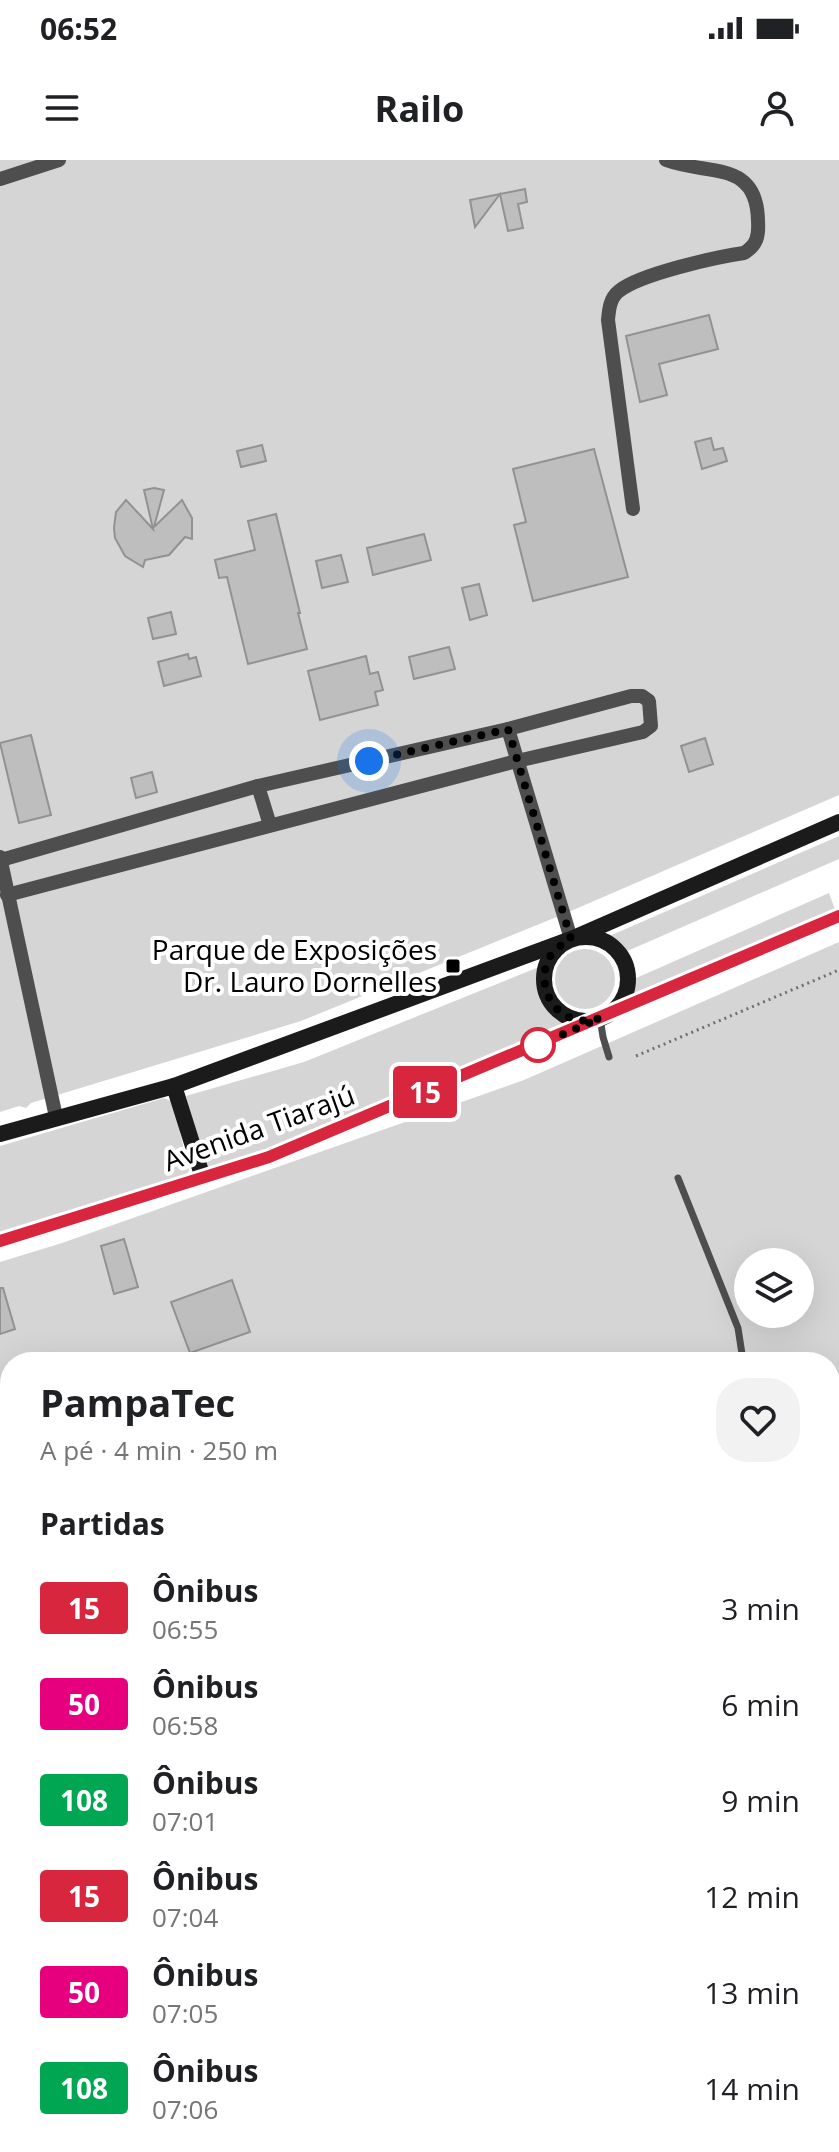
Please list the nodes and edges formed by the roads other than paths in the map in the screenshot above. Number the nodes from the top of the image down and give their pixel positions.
1 (59, 160) edge
2 (666, 160) edge
3 (0, 179) edge
4 (633, 509) dead end
5 (508, 729) junction
6 (517, 761) junction
7 (258, 786) junction
8 (839, 822) edge
9 (270, 825) junction
10 (0, 859) edge
11 (7, 895) junction
12 (839, 916) edge
13 (571, 939) junction
14 (600, 1018) junction
15 (609, 1057) dead end
16 (174, 1086) junction
17 (56, 1117) junction
18 (0, 1134) edge
19 (203, 1178) junction
20 (678, 1178) dead end
21 (0, 1241) edge
22 (742, 1352) edge

1 - 3 street
2 - 4 street
5 - 6 street
5 - 6 street
5 - 7 street
6 - 9 street
6 - 13 street
7 - 9 street
7 - 10 street
8 - 13 main road
9 - 11 street
10 - 11 street
11 - 17 street
12 - 14 main road, Avenida Tiarajú
13 - 14 main road
13 - 14 main road
13 - 16 main road
14 - 15 lane
14 - 19 main road, Avenida Tiarajú
16 - 17 main road
16 - 19 main road
17 - 18 main road
19 - 21 main road, Avenida Tiarajú
20 - 22 lane

